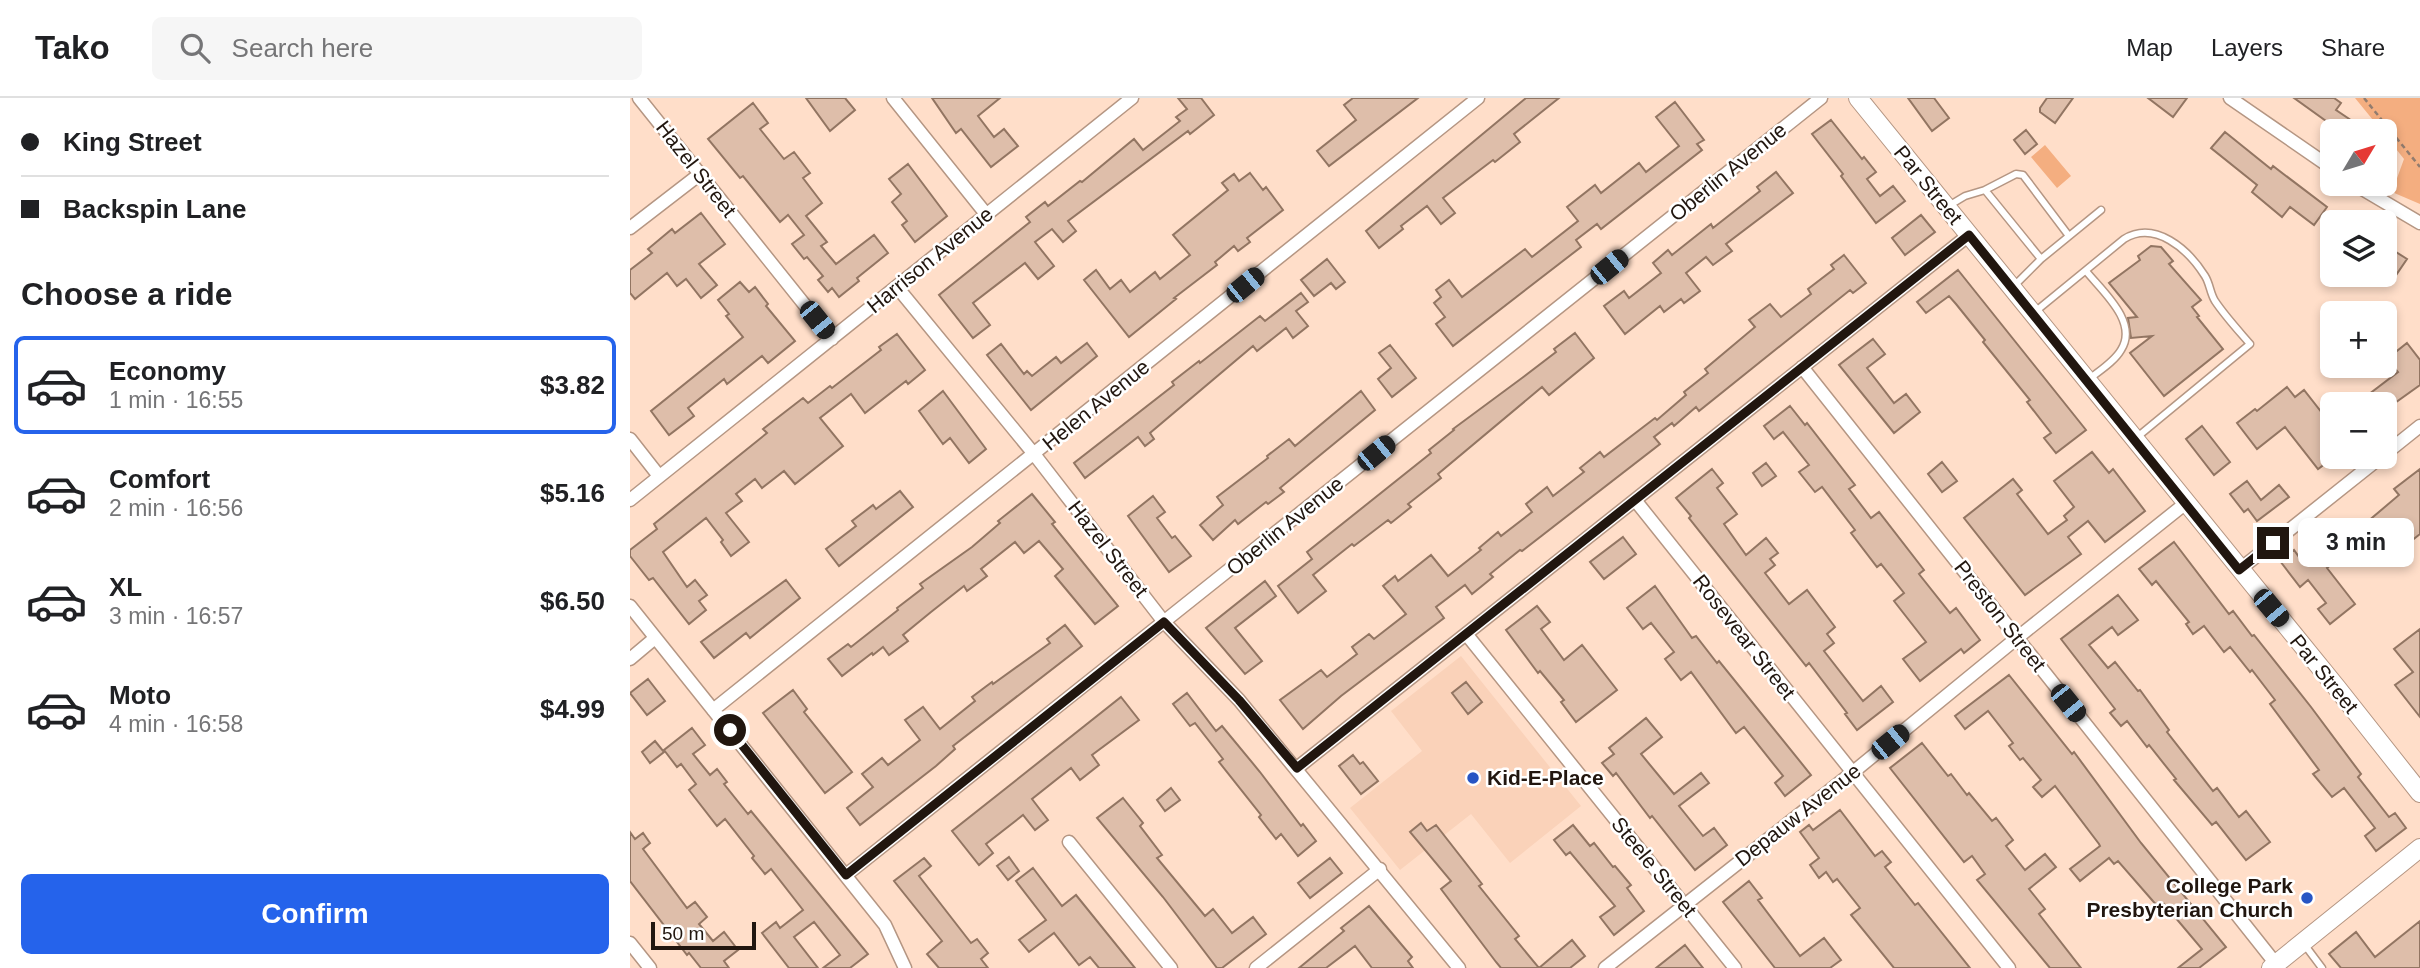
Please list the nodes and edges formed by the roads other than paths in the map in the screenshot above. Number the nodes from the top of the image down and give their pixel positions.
1 (639, 98) edge
2 (893, 98) edge
3 (1132, 98) edge
4 (1478, 98) edge
5 (1821, 98) edge
6 (1858, 98) edge
7 (2230, 98) edge
8 (2320, 160) edge
9 (700, 174) junction
10 (1985, 190) junction
11 (2374, 196) edge
12 (1946, 207) junction
13 (2101, 210) dead end
14 (986, 215) junction
15 (2420, 223) edge
16 (630, 228) edge
17 (1969, 235) junction
18 (2069, 236) junction
19 (2041, 259) junction
20 (2086, 271) junction
21 (897, 287) junction
22 (2011, 288) junction
23 (2032, 314) junction
24 (832, 339) junction
25 (1802, 367) junction
26 (2087, 381) junction
27 (2420, 426) edge
28 (630, 439) edge
29 (2134, 440) junction
30 (2397, 444) edge
31 (1034, 454) junction
32 (2365, 469) edge
33 (659, 476) junction
34 (630, 500) edge
35 (1635, 500) junction
36 (2186, 503) junction
37 (2239, 570) junction
38 (630, 606) edge
39 (1164, 622) junction
40 (1467, 635) junction
41 (655, 638) junction
42 (2017, 638) junction
43 (630, 659) edge
44 (713, 710) junction
45 (1297, 768) junction
46 (1852, 773) junction
47 (2420, 793) edge
48 (1069, 842) dead end
49 (2420, 848) edge
50 (1380, 869) junction
51 (846, 875) junction
52 (1684, 905) junction
53 (630, 943) edge
54 (2302, 943) junction
55 (901, 966) edge
56 (2274, 966) edge
57 (650, 968) edge
58 (1171, 968) edge
59 (1256, 968) edge
60 (1459, 968) edge
61 (1605, 968) edge
62 (1735, 968) edge
63 (2009, 968) edge
64 (2322, 968) edge

1 - 9 street, Hazel Street
2 - 14 street
3 - 14 street, Harrison Avenue
4 - 31 street, Helen Avenue
5 - 39 street, Oberlin Avenue
6 - 12 street, Par Street
7 - 8 street
9 - 16 street
9 - 24 street, Hazel Street
10 - 12 lane
10 - 18 lane
10 - 19 lane
11 - 15 street
12 - 17 street, Par Street
13 - 18 lane
14 - 21 street, Harrison Avenue
17 - 22 street, Par Street
17 - 25 street
18 - 19 lane
19 - 22 lane
20 - 23 lane
20 - 26 lane
20 - 29 lane
21 - 24 street, Harrison Avenue
21 - 31 street, Hazel Street
22 - 23 street, Par Street
23 - 26 street, Par Street
24 - 33 street, Harrison Avenue
25 - 35 street
25 - 42 street, Preston Street
26 - 29 street, Par Street
27 - 30 street
28 - 33 street
29 - 36 street, Par Street
31 - 39 street, Hazel Street
31 - 44 street, Helen Avenue
32 - 37 street
33 - 34 street, Harrison Avenue
35 - 40 street
35 - 46 street, Rosevear Street
36 - 37 street, Par Street
36 - 42 street, Depauw Avenue
37 - 47 street, Par Street
38 - 41 street
39 - 45 street, Hazel Street
39 - 51 street, Oberlin Avenue
40 - 45 street
40 - 52 street, Steele Street
41 - 43 street
41 - 44 street
42 - 46 street, Depauw Avenue
42 - 56 street, Preston Street
44 - 51 street
45 - 50 street, Hazel Street
46 - 52 street, Depauw Avenue
46 - 63 street, Rosevear Street
48 - 58 street
49 - 54 street
50 - 59 street
50 - 60 street, Hazel Street
51 - 55 street
52 - 61 street, Depauw Avenue
52 - 62 street, Steele Street
53 - 57 street
54 - 56 street
54 - 64 lane

